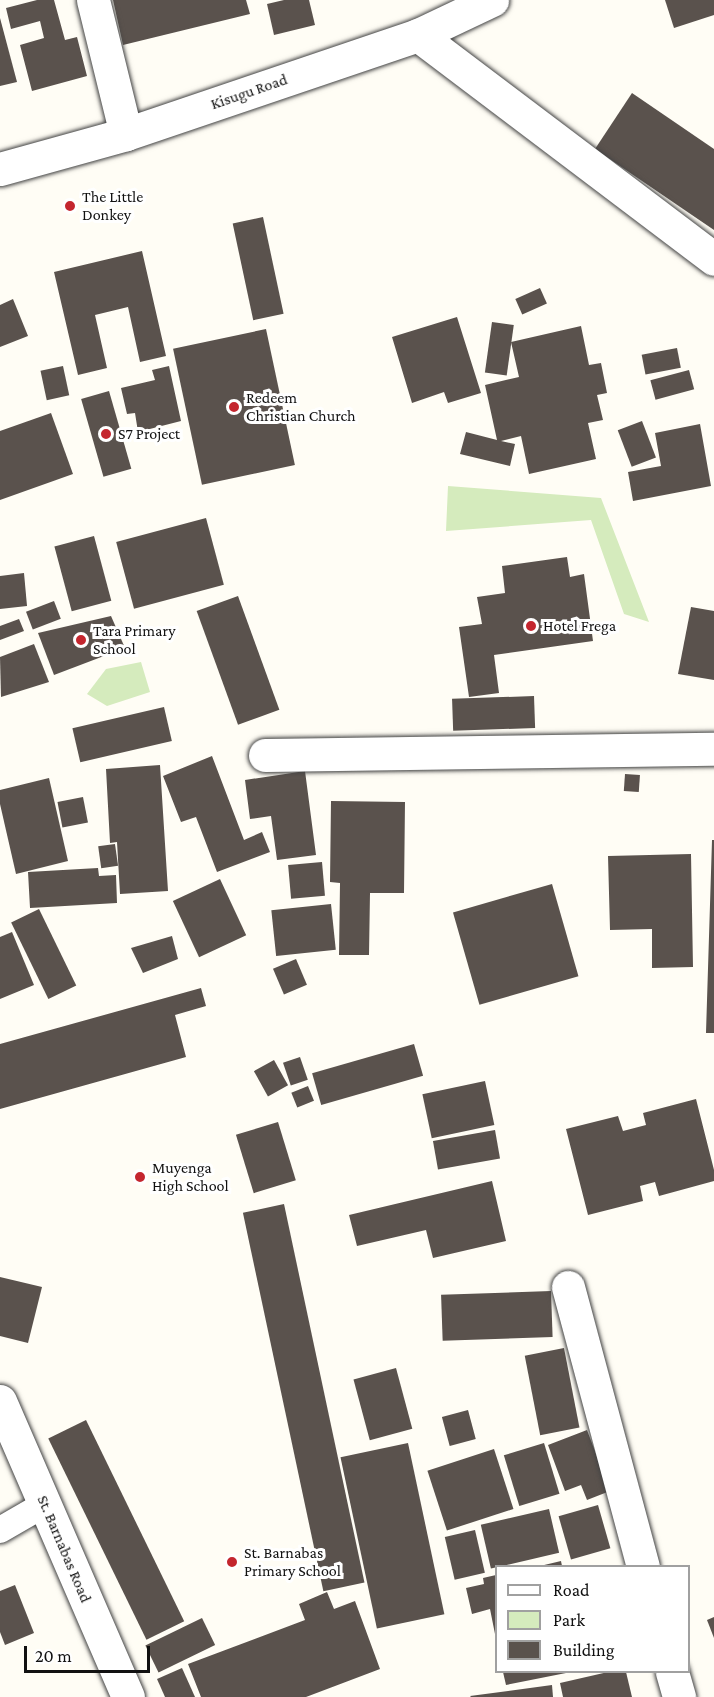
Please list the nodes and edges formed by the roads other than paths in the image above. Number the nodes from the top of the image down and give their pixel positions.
1 (93, 0) edge
2 (492, 0) edge
3 (418, 35) junction
4 (126, 134) junction
5 (0, 169) edge
6 (714, 259) edge
7 (714, 749) edge
8 (265, 755) dead end
9 (568, 1287) dead end
10 (0, 1401) edge
11 (45, 1504) junction
12 (0, 1530) edge
13 (643, 1565) edge
14 (673, 1673) edge
15 (128, 1697) edge
16 (679, 1697) edge

1 - 4 street
2 - 3 street, Kisugu Road
3 - 4 street, Kisugu Road
3 - 6 street
4 - 5 street, Kisugu Road
7 - 8 street
9 - 13 street
10 - 11 street, St. Barnabas Road
11 - 12 lane
11 - 15 street, St. Barnabas Road
14 - 16 street

